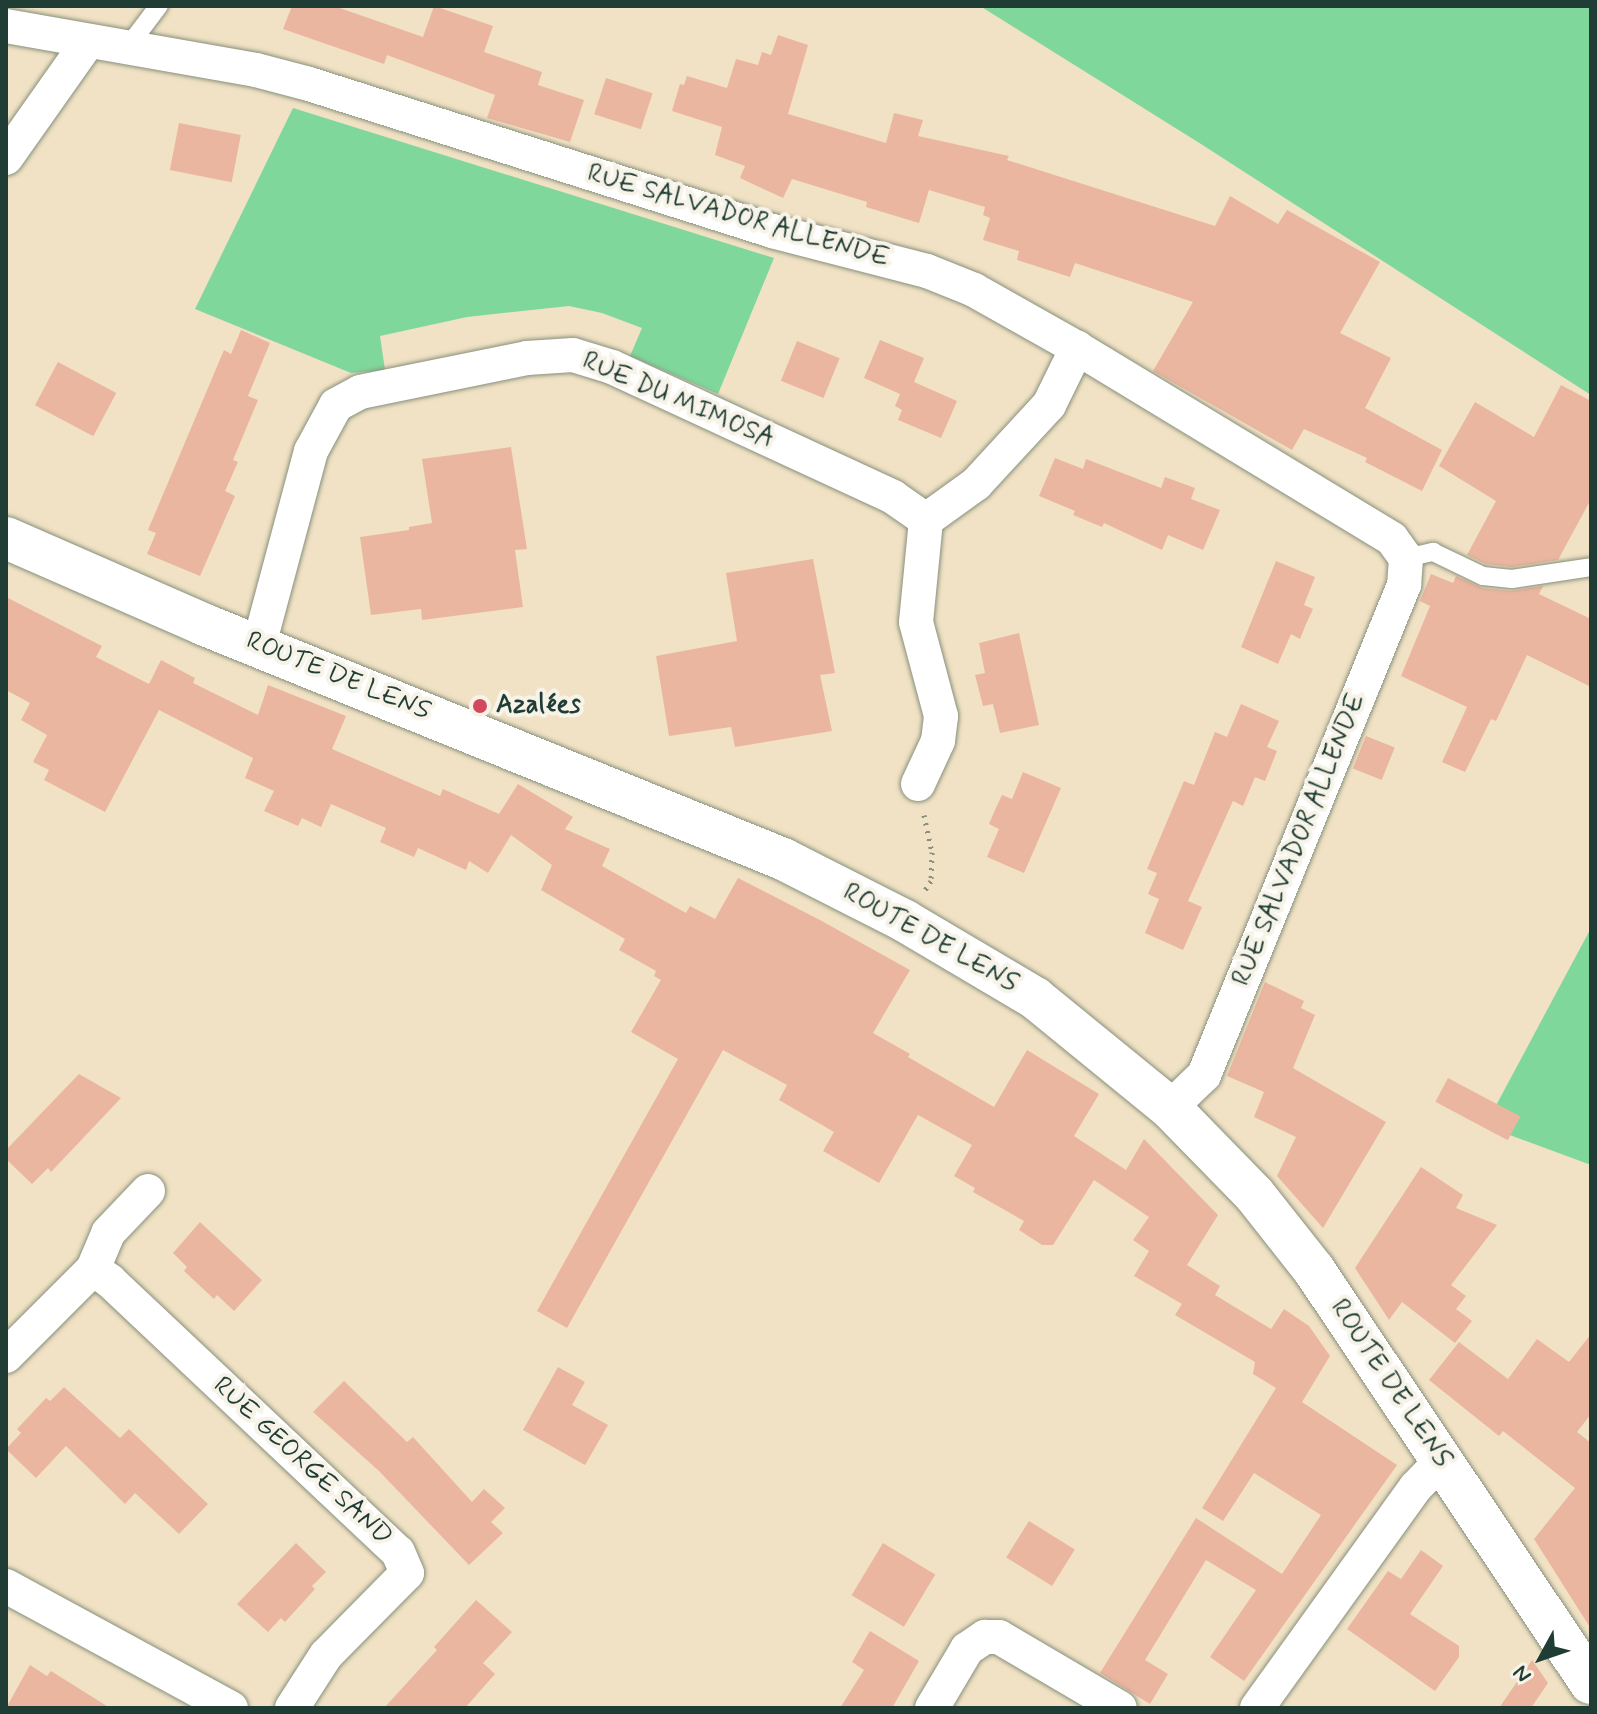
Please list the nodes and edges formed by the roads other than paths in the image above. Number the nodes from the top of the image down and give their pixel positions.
1 (159, 6) edge
2 (6, 26) edge
3 (87, 43) junction
4 (131, 50) junction
5 (6, 158) edge
6 (1077, 348) junction
7 (926, 520) junction
8 (6, 538) edge
9 (1406, 558) junction
10 (1591, 567) edge
11 (259, 645) junction
12 (918, 784) road end
13 (1170, 1108) junction
14 (148, 1191) dead end
15 (93, 1269) junction
16 (6, 1356) edge
17 (1441, 1461) junction
18 (6, 1586) edge
19 (1591, 1683) edge
20 (231, 1708) edge
21 (292, 1708) edge
22 (932, 1708) edge
23 (1120, 1708) edge
24 (1257, 1708) edge

1 - 4 lane
2 - 3 street, RUE SALVADOR ALLENDE
3 - 4 street, RUE SALVADOR ALLENDE
3 - 5 street
4 - 6 street, RUE SALVADOR ALLENDE
6 - 7 street
6 - 9 street, RUE SALVADOR ALLENDE
7 - 11 street, RUE DU MIMOSA
7 - 12 street
8 - 11 street, ROUTE DE LENS
9 - 10 lane
9 - 13 street, RUE SALVADOR ALLENDE
11 - 13 street, ROUTE DE LENS
13 - 17 street, ROUTE DE LENS
14 - 15 street
15 - 16 street
15 - 21 street, RUE GEORGE SAND
17 - 19 street, ROUTE DE LENS
17 - 24 street
18 - 20 street
22 - 23 street

